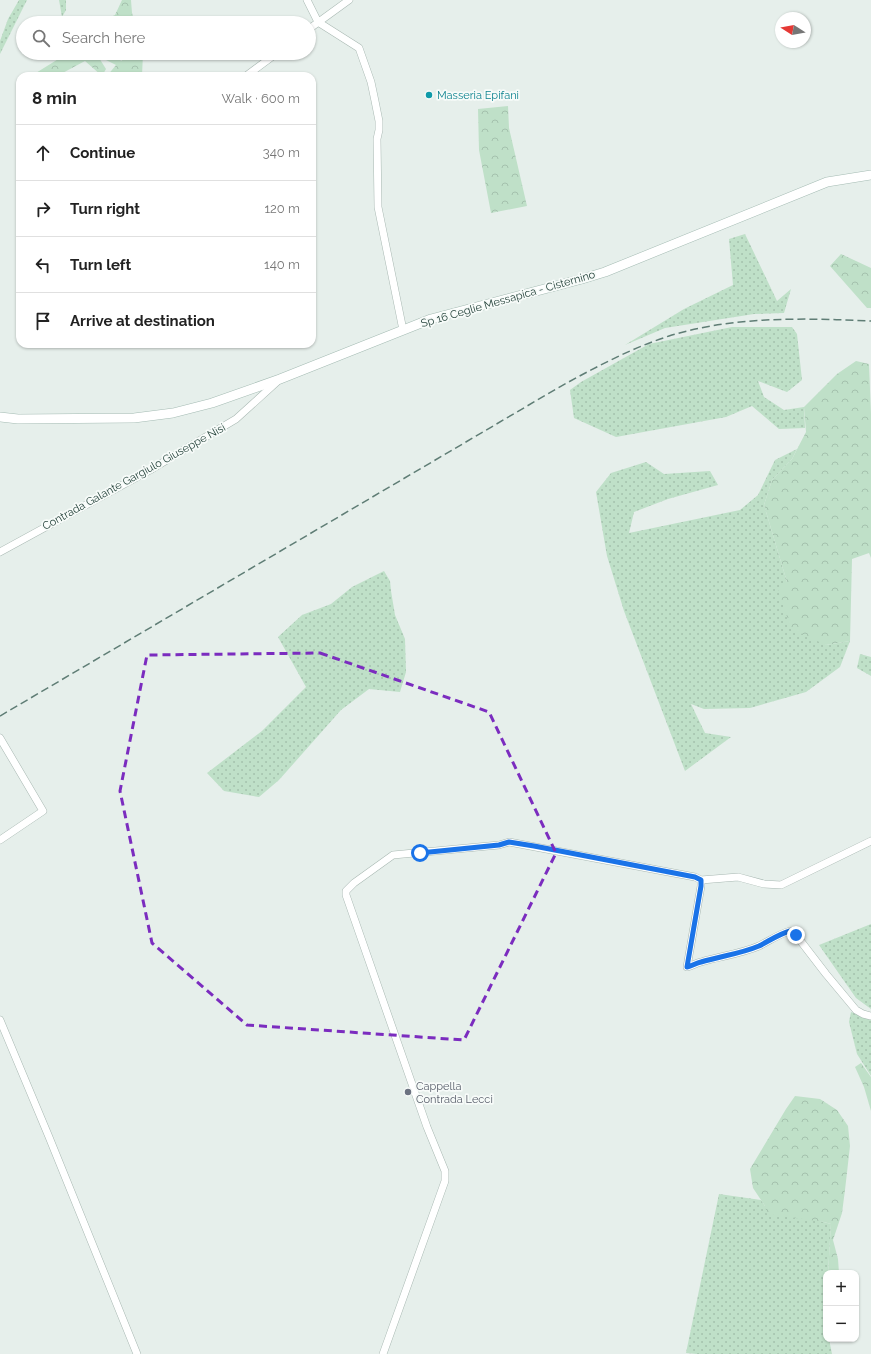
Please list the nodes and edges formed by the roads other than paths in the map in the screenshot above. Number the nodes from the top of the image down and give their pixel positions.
1 (307, 0) edge
2 (349, 0) edge
3 (315, 16) edge
4 (316, 18) edge
5 (318, 22) junction
6 (268, 60) edge
7 (251, 72) edge
8 (871, 175) edge
9 (403, 330) junction
10 (280, 379) junction
11 (0, 417) edge
12 (0, 552) edge
13 (0, 738) edge
14 (0, 840) edge
15 (871, 841) edge
16 (701, 880) junction
17 (871, 1016) edge
18 (0, 1020) edge
19 (137, 1354) edge
20 (383, 1354) edge

1 - 3 street
2 - 5 street
4 - 5 street
5 - 9 street
6 - 7 street
8 - 9 main road, Sp 16 Ceglie Messapica - Cisternino
9 - 10 main road, Sp 16 Ceglie Messapica - Cisternino
10 - 11 main road, Sp 16 Ceglie Messapica - Cisternino
10 - 12 street, Contrada Galante Gargiulo Giuseppe Nisi
13 - 14 street
15 - 16 street
16 - 17 street
16 - 20 street
18 - 19 street

